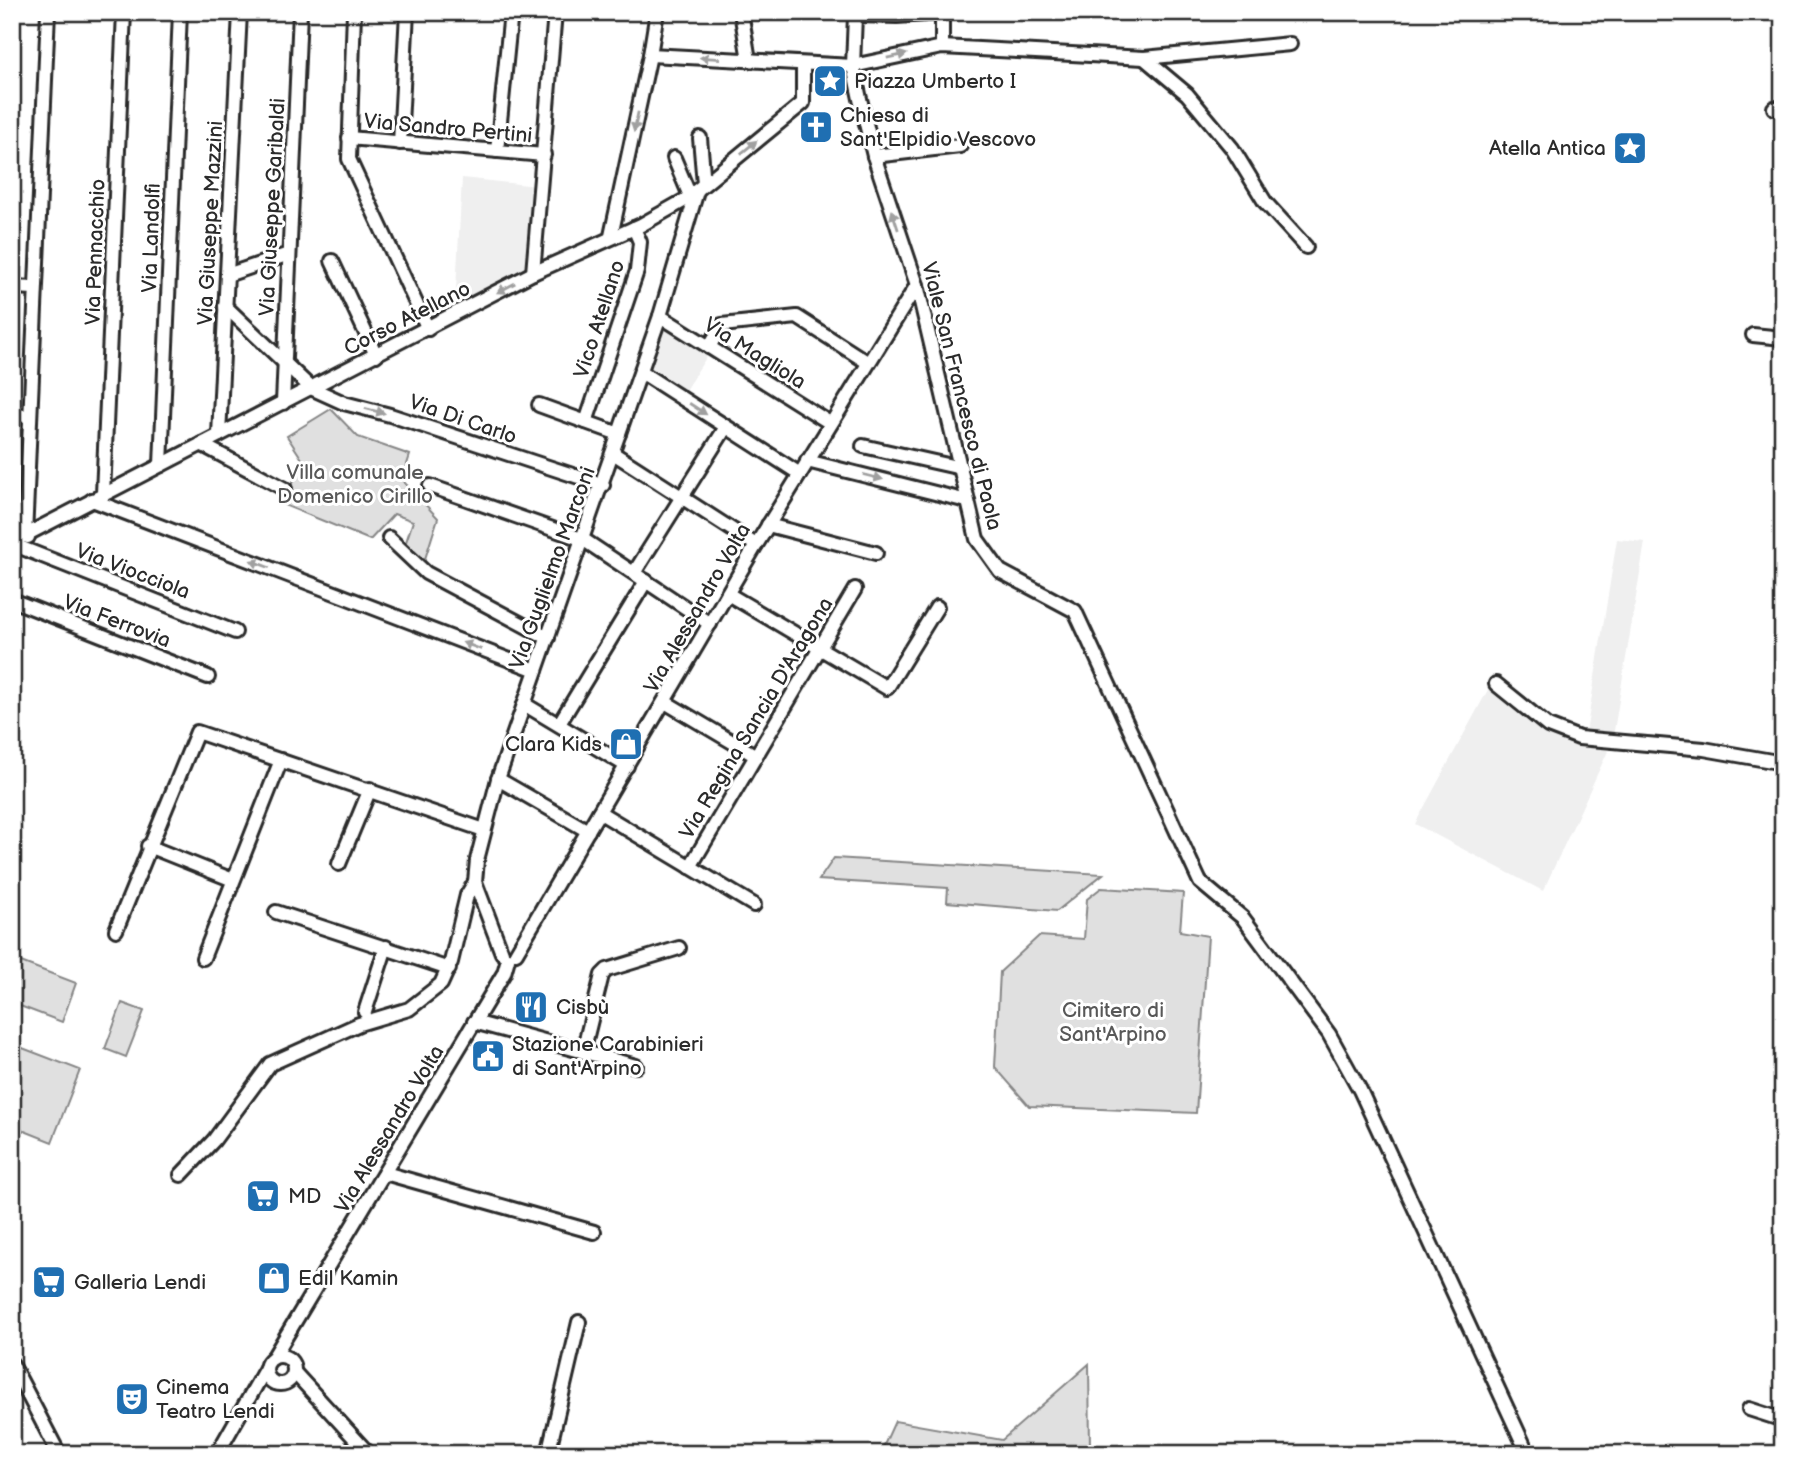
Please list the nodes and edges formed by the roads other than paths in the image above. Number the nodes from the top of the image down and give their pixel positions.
1 (48, 12) edge
2 (124, 12) edge
3 (180, 12) edge
4 (240, 12) edge
5 (300, 12) edge
6 (354, 12) edge
7 (407, 12) edge
8 (511, 12) edge
9 (555, 12) edge
10 (657, 12) edge
11 (741, 12) edge
12 (942, 13) edge
13 (1290, 44) dead end
14 (942, 47) junction
15 (650, 55) junction
16 (1144, 58) junction
17 (749, 60) junction
18 (803, 64) junction
19 (853, 66) junction
20 (349, 138) junction
21 (700, 138) dead end
22 (400, 143) junction
23 (960, 146) dead end
24 (497, 151) junction
25 (544, 155) junction
26 (874, 156) junction
27 (674, 158) dead end
28 (697, 190) junction
29 (672, 207) junction
30 (691, 211) junction
31 (634, 228) junction
32 (611, 236) junction
33 (1306, 247) dead end
34 (289, 254) junction
35 (332, 261) dead end
36 (534, 273) junction
37 (227, 275) junction
38 (917, 285) junction
39 (12, 287) edge
40 (35, 288) junction
41 (225, 306) junction
42 (660, 316) junction
43 (428, 329) junction
44 (1753, 335) dead end
45 (1783, 338) edge
46 (709, 347) junction
47 (376, 355) junction
48 (284, 361) junction
49 (867, 362) junction
50 (641, 372) junction
51 (312, 388) junction
52 (283, 403) junction
53 (539, 404) dead end
54 (12, 415) edge
55 (29, 416) junction
56 (586, 422) junction
57 (830, 423) junction
58 (726, 427) junction
59 (219, 435) junction
60 (619, 435) junction
61 (201, 444) junction
62 (863, 446) dead end
63 (613, 453) junction
64 (807, 461) junction
65 (161, 465) junction
66 (961, 468) junction
67 (800, 474) junction
68 (603, 485) junction
69 (430, 486) dead end
70 (285, 489) dead end
71 (98, 497) junction
72 (683, 498) junction
73 (967, 501) junction
74 (768, 525) junction
75 (389, 538) dead end
76 (584, 540) junction
77 (17, 543) edge
78 (756, 545) junction
79 (876, 553) dead end
80 (634, 573) junction
81 (646, 581) junction
82 (856, 589) dead end
83 (728, 594) junction
84 (12, 600) edge
85 (937, 607) dead end
86 (710, 624) junction
87 (235, 632) dead end
88 (548, 638) junction
89 (820, 648) junction
90 (536, 670) junction
91 (208, 677) dead end
92 (1496, 684) dead end
93 (665, 702) junction
94 (524, 704) junction
95 (559, 724) junction
96 (756, 756) junction
97 (281, 760) junction
98 (1783, 763) edge
99 (627, 766) junction
100 (498, 779) junction
101 (370, 789) junction
102 (599, 812) junction
103 (484, 830) junction
104 (589, 831) junction
105 (148, 846) junction
106 (339, 864) dead end
107 (690, 867) junction
108 (233, 880) junction
109 (475, 882) junction
110 (754, 905) dead end
111 (276, 912) dead end
112 (116, 930) dead end
113 (386, 947) junction
114 (679, 948) dead end
115 (506, 950) junction
116 (203, 958) dead end
117 (449, 969) junction
118 (365, 1012) dead end
119 (474, 1022) junction
120 (583, 1052) junction
121 (636, 1066) dead end
122 (1783, 1141) edge
123 (1783, 1155) edge
124 (385, 1173) junction
125 (181, 1175) dead end
126 (594, 1232) dead end
127 (299, 1318) junction
128 (579, 1322) dead end
129 (270, 1363) junction
130 (12, 1364) edge
131 (290, 1372) junction
132 (272, 1383) junction
133 (250, 1397) junction
134 (1749, 1409) dead end
135 (1783, 1420) edge
136 (59, 1454) edge
137 (217, 1454) edge
138 (369, 1454) edge
139 (548, 1454) edge
140 (1528, 1454) edge

1 - 40 street
2 - 71 street, Via Pennacchio
3 - 65 street, Via Landolfi
4 - 37 street, Via Giuseppe Mazzini
5 - 34 street, Via Giuseppe Garibaldi
6 - 20 street
7 - 22 street
8 - 24 street
9 - 25 street
10 - 15 street
11 - 17 street
12 - 14 street
12 - 19 street
13 - 16 street
14 - 16 street
19 -> 14 street
17 -> 15 street
15 -> 32 street
16 - 33 street
17 - 18 street
18 - 19 street
28 -> 18 street, Corso Atellano
19 - 26 street, Viale San Francesco di Paola
20 - 22 street, Via Sandro Pertini
20 - 43 street
21 - 28 street
22 - 24 street, Via Sandro Pertini
23 - 26 street
24 - 25 street, Via Sandro Pertini
25 - 36 street
38 -> 26 street, Viale San Francesco di Paola
27 - 28 street
28 - 29 street, Corso Atellano
28 - 30 street, Via Guglielmo Marconi
29 - 30 street
29 - 31 street, Corso Atellano
30 - 42 street, Via Guglielmo Marconi
31 - 32 street, Corso Atellano
31 - 56 street, Vico Atellano
32 - 36 street, Corso Atellano
34 - 37 street
34 - 48 street, Via Giuseppe Garibaldi
35 - 47 street
36 -> 43 street, Corso Atellano
37 - 41 street, Via Giuseppe Mazzini
38 - 49 street, Via Alessandro Volta
38 - 66 street, Viale San Francesco di Paola
39 - 40 street
40 - 55 street
41 - 48 street, Via Di Carlo
41 - 59 street, Via Giuseppe Mazzini
42 - 46 street, Via Magliola
42 - 50 street, Via Guglielmo Marconi
43 - 47 street, Corso Atellano
44 - 45 street
46 - 49 street
46 - 57 street, Via Magliola
47 - 51 street, Corso Atellano
48 - 51 street, Via Di Carlo
48 - 52 street, Via Giuseppe Garibaldi
49 - 57 street, Via Alessandro Volta
50 -> 58 street
50 - 60 street, Via Guglielmo Marconi
51 - 52 street, Corso Atellano
51 -> 68 street, Via Di Carlo
52 - 59 street, Corso Atellano
53 - 56 street
54 - 55 street
55 - 77 street
56 - 60 street
57 - 64 street, Via Alessandro Volta
58 - 67 street
58 - 72 street
59 - 61 street, Corso Atellano
60 - 63 street, Via Guglielmo Marconi
61 - 65 street, Corso Atellano
61 - 70 street
62 - 66 street
63 - 68 street, Via Guglielmo Marconi
63 - 72 street
64 - 67 street, Via Alessandro Volta
64 -> 73 street
65 - 71 street, Corso Atellano
66 - 73 street, Viale San Francesco di Paola
67 - 74 street, Via Alessandro Volta
68 - 76 street, Via Guglielmo Marconi
69 - 76 street
71 - 77 street, Corso Atellano
90 -> 71 street
72 - 78 street
72 - 80 street
73 - 140 street, Viale San Francesco di Paola
74 - 78 street, Via Alessandro Volta
74 - 79 street
75 - 88 street
76 - 80 street
76 - 88 street, Via Guglielmo Marconi
77 - 87 street, Via Viocciola
78 - 83 street, Via Alessandro Volta
80 - 81 street
81 - 86 street
81 - 95 street
82 - 89 street, Via Regina Sancia D'Aragona
83 - 86 street, Via Alessandro Volta
83 - 89 street
84 - 91 street, Via Ferrovia
85 - 89 street
86 - 93 street, Via Alessandro Volta
88 - 90 street, Via Guglielmo Marconi
89 - 96 street, Via Regina Sancia D'Aragona
90 - 94 street, Via Guglielmo Marconi
92 - 98 street
93 - 96 street
93 - 99 street, Via Alessandro Volta
94 - 95 street
94 - 100 street, Via Guglielmo Marconi
95 - 99 street
96 - 107 street, Via Regina Sancia D'Aragona
97 - 101 street
97 - 105 street
97 - 108 street
99 - 102 street, Via Alessandro Volta
100 - 103 street, Via Guglielmo Marconi
100 - 104 street
101 - 103 street
101 - 106 street
102 - 104 street, Via Alessandro Volta
102 - 107 street
103 - 109 street, Via Guglielmo Marconi
104 - 115 street, Via Alessandro Volta
105 - 108 street
105 - 112 street
107 - 110 street
108 - 116 street
109 - 115 street
109 - 117 street, Via Guglielmo Marconi
111 - 113 street
113 - 117 street
113 - 118 street
114 - 120 street
115 - 119 street, Via Alessandro Volta
117 - 125 street
119 - 120 street
119 - 124 street, Via Alessandro Volta
120 - 121 street
122 - 123 street
124 - 126 street
124 - 127 street, Via Alessandro Volta
127 - 129 street, Via Alessandro Volta
127 - 131 street, Via Alessandro Volta
128 - 139 street
129 - 131 street
129 - 132 street
129 - 133 street, Via Alessandro Volta
130 - 136 street
131 - 132 street
131 - 138 street
132 - 133 street, Via Alessandro Volta
133 - 137 street, Via Alessandro Volta
134 - 135 street

